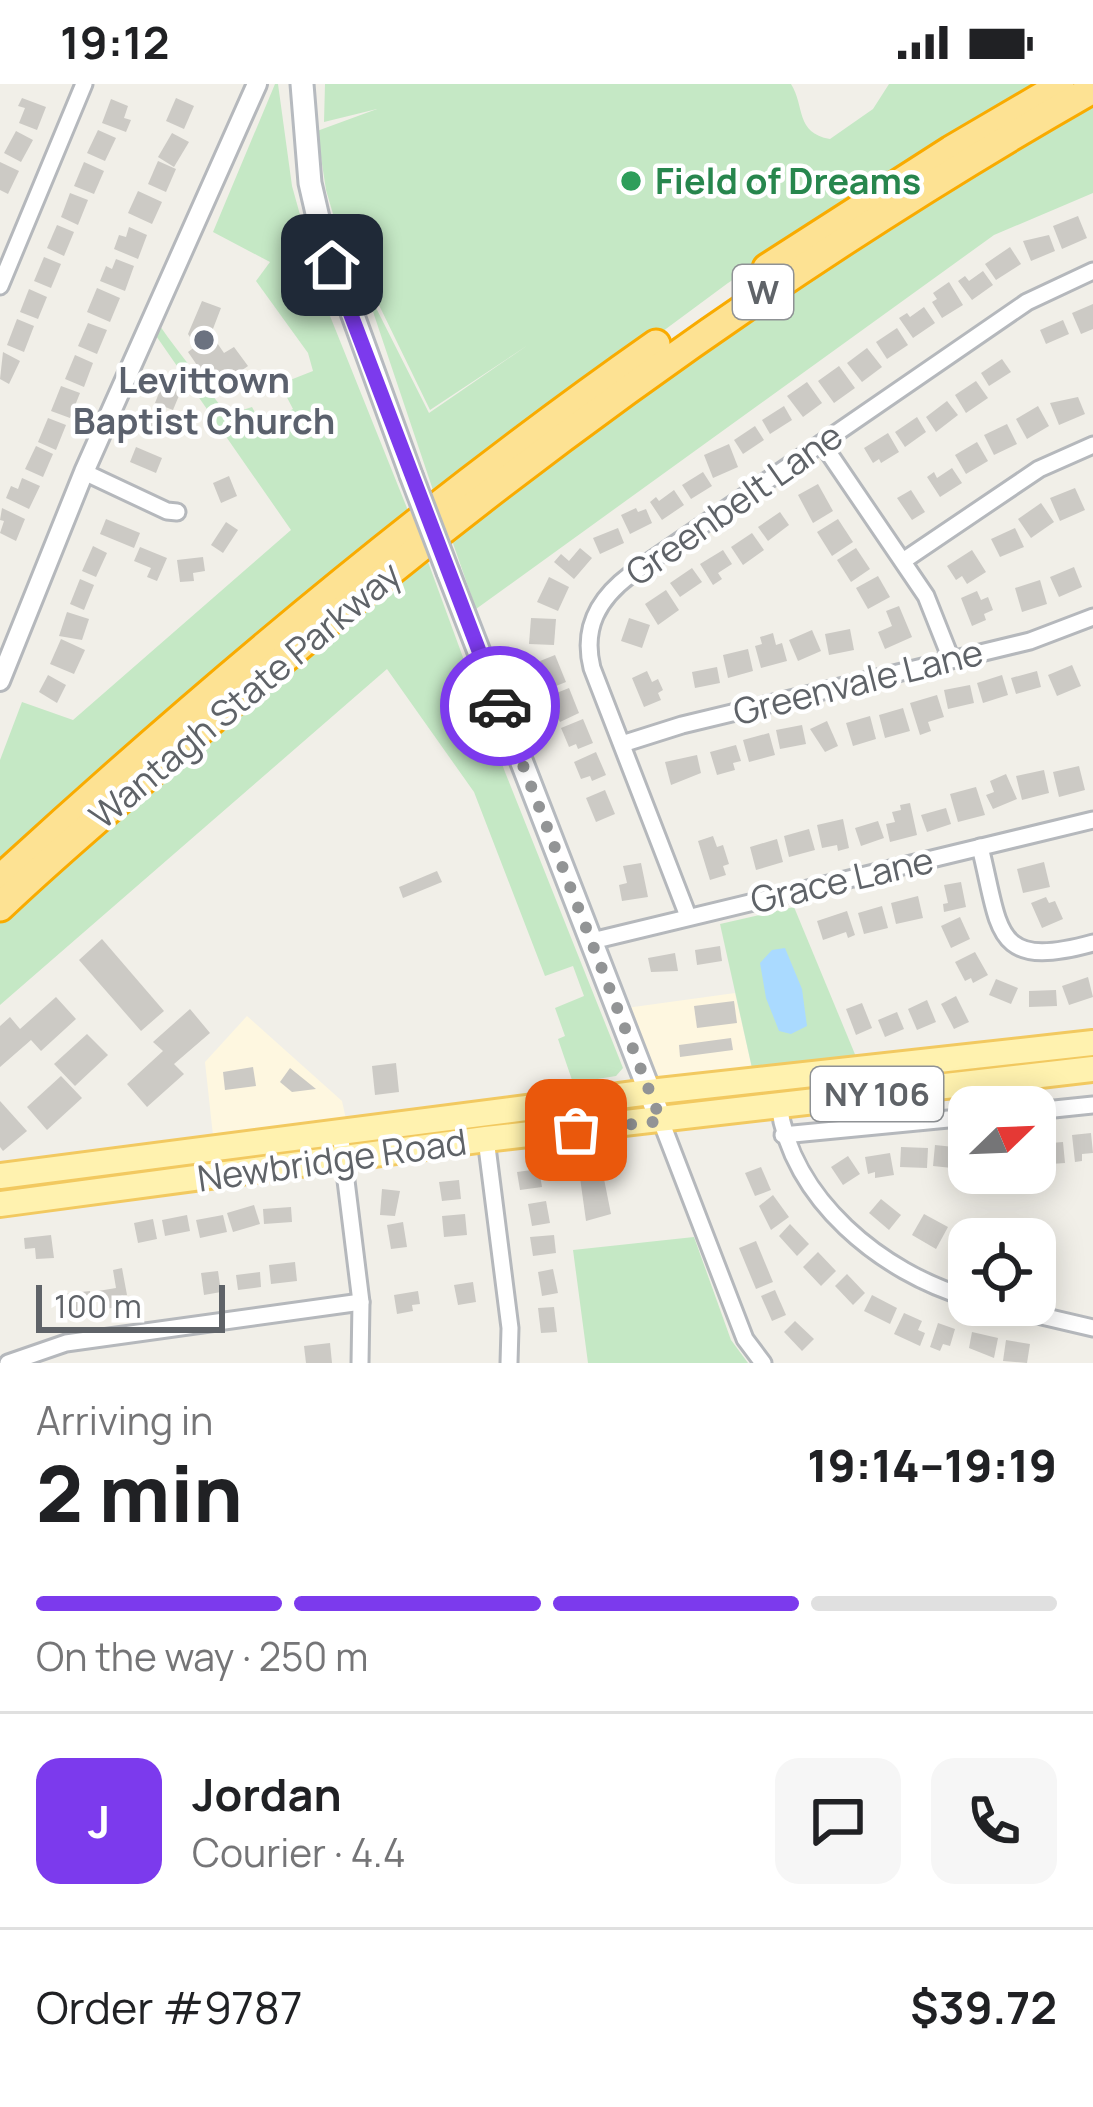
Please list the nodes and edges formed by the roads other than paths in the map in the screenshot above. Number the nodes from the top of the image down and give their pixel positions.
1 (84, 84) edge
2 (256, 84) edge
3 (302, 84) edge
4 (1064, 84) edge
5 (1093, 88) edge
6 (1093, 271) edge
7 (0, 286) edge
8 (822, 443) junction
9 (1093, 445) edge
10 (84, 472) junction
11 (177, 512) dead end
12 (903, 562) junction
13 (1093, 617) edge
14 (6, 645) edge
15 (951, 659) junction
16 (0, 681) edge
17 (622, 744) junction
18 (1093, 820) edge
19 (980, 847) junction
20 (0, 879) edge
21 (0, 907) edge
22 (688, 916) junction
23 (592, 941) junction
24 (1093, 943) edge
25 (1093, 1043) edge
26 (1036, 1049) junction
27 (1093, 1069) edge
28 (1039, 1075) junction
29 (650, 1092) junction
30 (1093, 1105) edge
31 (779, 1106) junction
32 (1056, 1109) edge
33 (948, 1119) edge
34 (661, 1121) junction
35 (340, 1132) junction
36 (783, 1136) junction
37 (486, 1139) junction
38 (344, 1158) junction
39 (0, 1176) edge
40 (0, 1205) edge
41 (948, 1290) edge
42 (361, 1302) junction
43 (1056, 1319) edge
44 (1093, 1328) edge
45 (8, 1363) edge
46 (360, 1363) edge
47 (508, 1363) edge
48 (764, 1363) edge

1 - 7 street
2 - 10 street
3 - 23 main road, bridge
4 - 20 highway, Wantagh State Parkway / W
5 - 21 highway, Wantagh State Parkway / W
6 - 8 street, Greenbelt Lane
8 - 12 street
8 - 17 street, Greenbelt Lane
9 - 12 street
10 - 11 street
10 - 14 street
12 - 15 street
13 - 15 street, Greenvale Lane
14 - 16 street
15 - 17 street, Greenvale Lane
17 - 22 street, Greenbelt Lane
18 - 19 street, Grace Lane
19 - 22 street, Grace Lane
19 - 24 street
22 - 23 street, Grace Lane
23 - 29 main road
25 - 26 main road, Newbridge Road / NY 106
26 - 28 main road
26 - 29 main road, Newbridge Road / NY 106
27 - 28 main road, Newbridge Road / NY 106
28 - 31 main road, Newbridge Road / NY 106
29 - 34 main road
29 - 35 main road, Newbridge Road / NY 106
30 - 32 street
31 - 34 main road, Newbridge Road / NY 106
31 - 36 street
33 - 36 street
34 - 37 main road, Newbridge Road / NY 106
34 - 48 street
35 - 38 street
35 - 39 main road, Newbridge Road / NY 106
36 - 41 street
37 - 38 main road, Newbridge Road / NY 106
37 - 47 street
38 - 40 main road, Newbridge Road / NY 106
38 - 42 street
42 - 45 street
42 - 46 street
43 - 44 street

